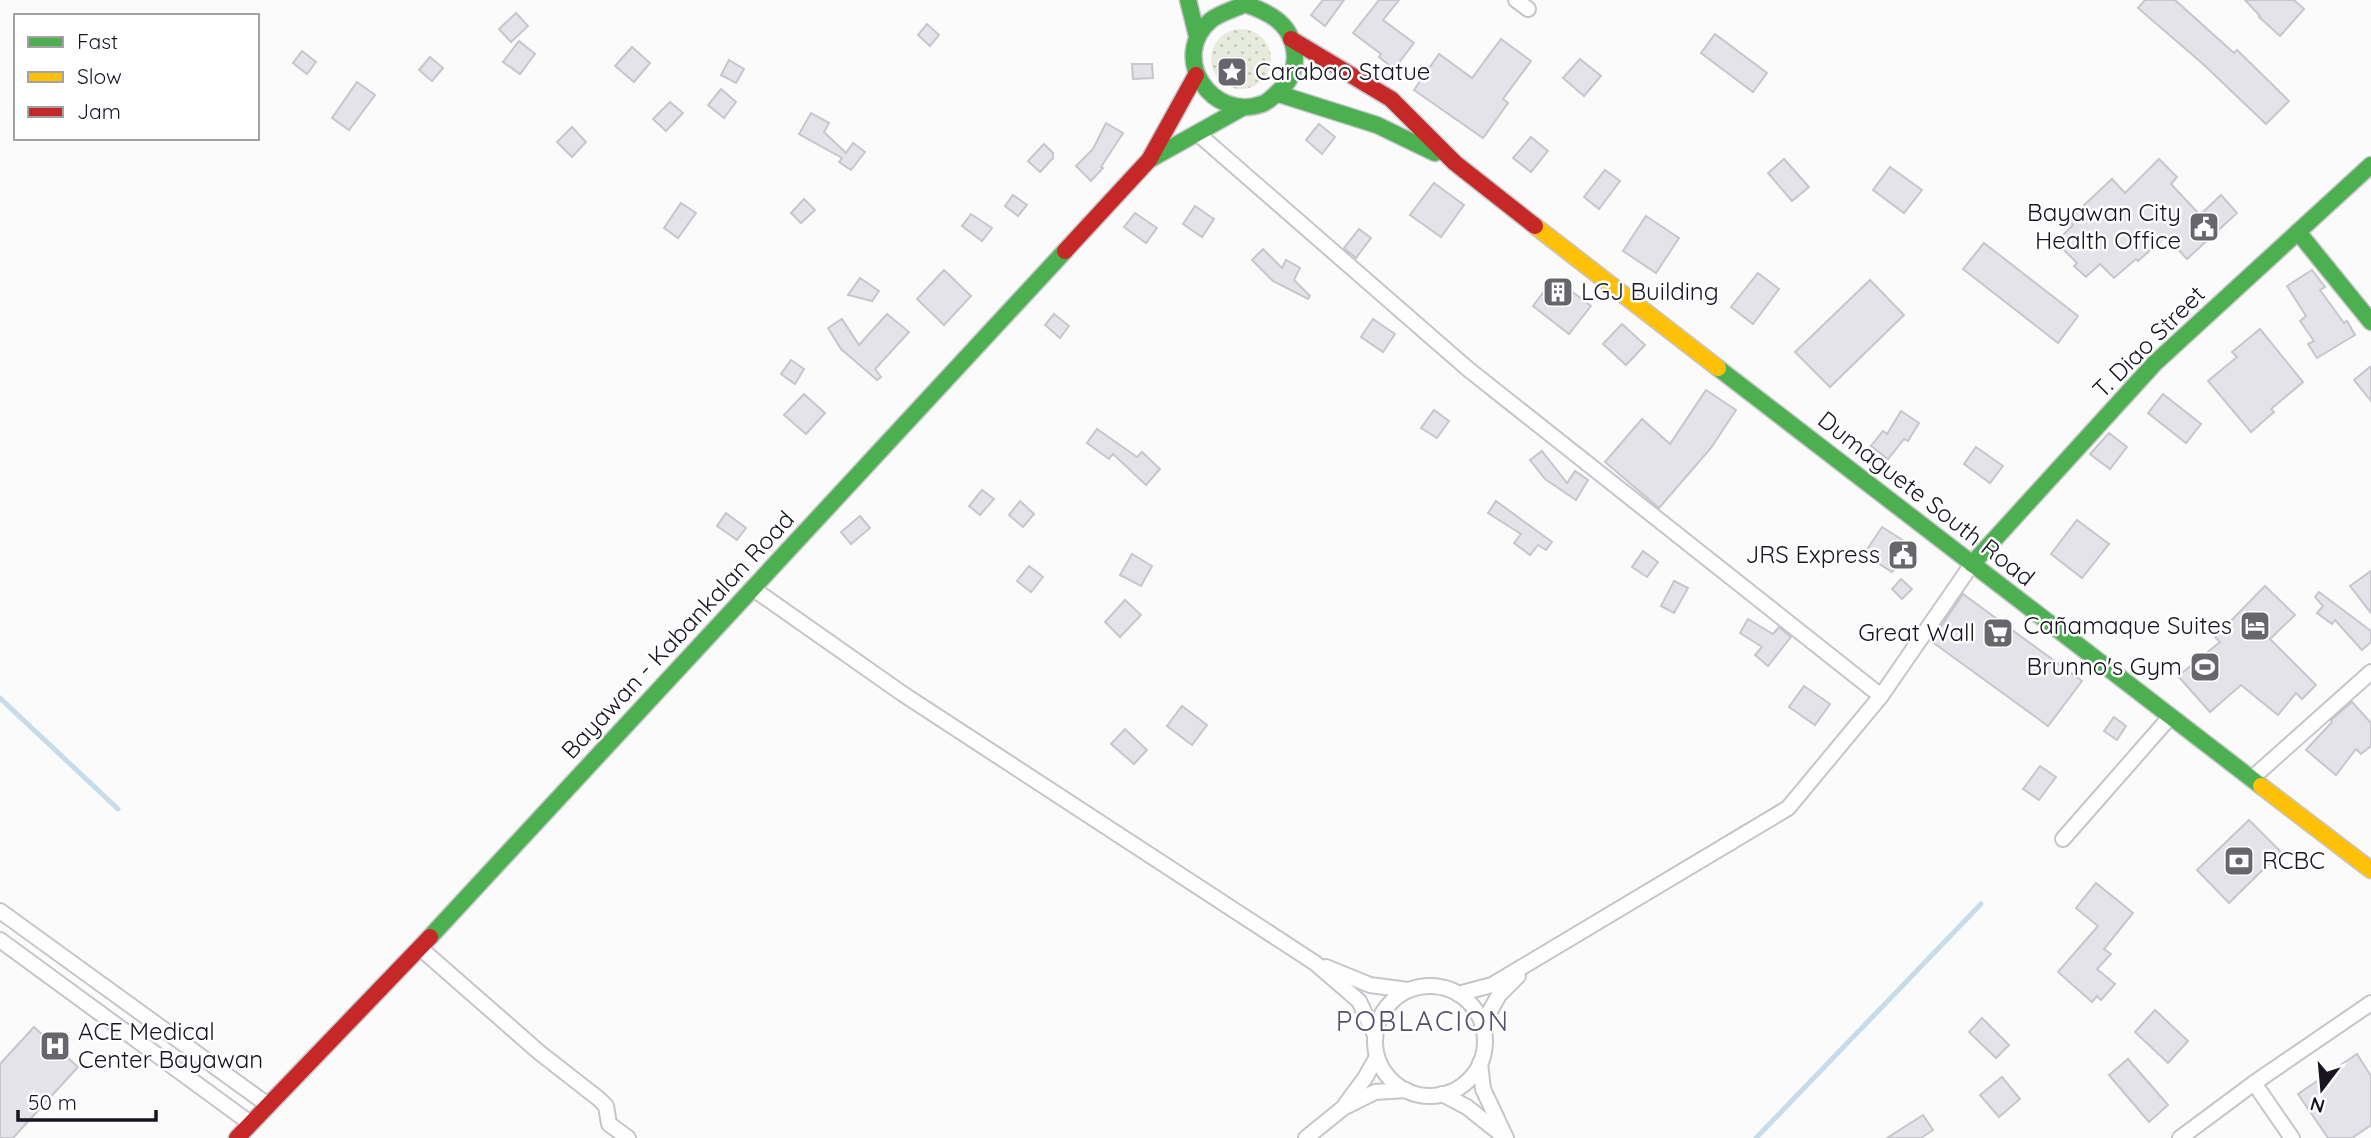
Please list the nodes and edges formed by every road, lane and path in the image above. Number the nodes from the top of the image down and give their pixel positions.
1 (1188, 0) edge
2 (1244, 2) edge
3 (1197, 36) junction
4 (1292, 39) junction
5 (1195, 75) junction
6 (1279, 94) junction
7 (1242, 108) junction
8 (1197, 133) junction
9 (1149, 160) junction
10 (1455, 163) junction
11 (2371, 165) edge
12 (2298, 232) junction
13 (2371, 322) edge
14 (1972, 564) junction
15 (752, 588) junction
16 (2371, 672) edge
17 (1881, 696) junction
18 (2170, 717) junction
19 (2251, 779) junction
20 (2063, 839) dead end
21 (2371, 870) edge
22 (0, 911) edge
23 (0, 940) edge
24 (420, 948) junction
25 (1315, 962) junction
26 (1529, 965) junction
27 (101, 984) junction
28 (1408, 990) junction
29 (1458, 994) junction
30 (2371, 1003) edge
31 (87, 1004) junction
32 (1482, 1025) junction
33 (1375, 1035) junction
34 (1377, 1057) junction
35 (1480, 1063) junction
36 (2254, 1083) junction
37 (1406, 1090) junction
38 (1442, 1094) junction
39 (268, 1105) junction
40 (1343, 1108) junction
41 (250, 1124) junction
42 (237, 1138) edge
43 (628, 1138) edge
44 (1306, 1138) edge
45 (1506, 1138) edge
46 (2180, 1138) edge
47 (2292, 1138) edge

1 - 3 main road
2 - 3 main road
2 - 4 main road
3 - 5 main road
4 - 6 main road
4 - 10 main road, Dumaguete South Road
5 - 7 main road
5 - 9 main road, Bayawan - Kabankalan Road
6 - 7 main road
6 - 10 main road, Dumaguete South Road
7 - 8 main road, Bayawan - Kabankalan Road
8 - 9 main road, Bayawan - Kabankalan Road
8 - 17 street
9 - 15 main road, Bayawan - Kabankalan Road
10 - 14 main road, Dumaguete South Road
11 - 12 main road, T. Diao Street
12 - 13 main road
12 - 14 main road, T. Diao Street
14 - 17 street
14 - 18 main road, Dumaguete South Road
15 - 24 main road, Bayawan - Kabankalan Road
15 - 25 street
16 - 19 street
17 - 26 street
18 - 19 main road, Dumaguete South Road
18 - 20 street
19 - 21 main road, Dumaguete South Road
22 - 27 street
23 - 31 street
24 - 39 main road, Bayawan - Kabankalan Road
24 - 43 street
25 - 28 street
25 - 33 street
26 - 29 street
26 - 32 street
27 - 31 street
27 - 39 street
28 - 29 street
28 - 33 street
29 - 32 street
30 - 36 street
31 - 41 street
32 - 35 street
33 - 34 street
34 - 37 street
34 - 40 street
35 - 38 street
35 - 45 street
36 - 46 street
36 - 47 street
37 - 38 street
37 - 40 street
38 - 45 street
39 - 41 main road, Bayawan - Kabankalan Road
40 - 44 street
41 - 42 main road, Bayawan - Kabankalan Road

